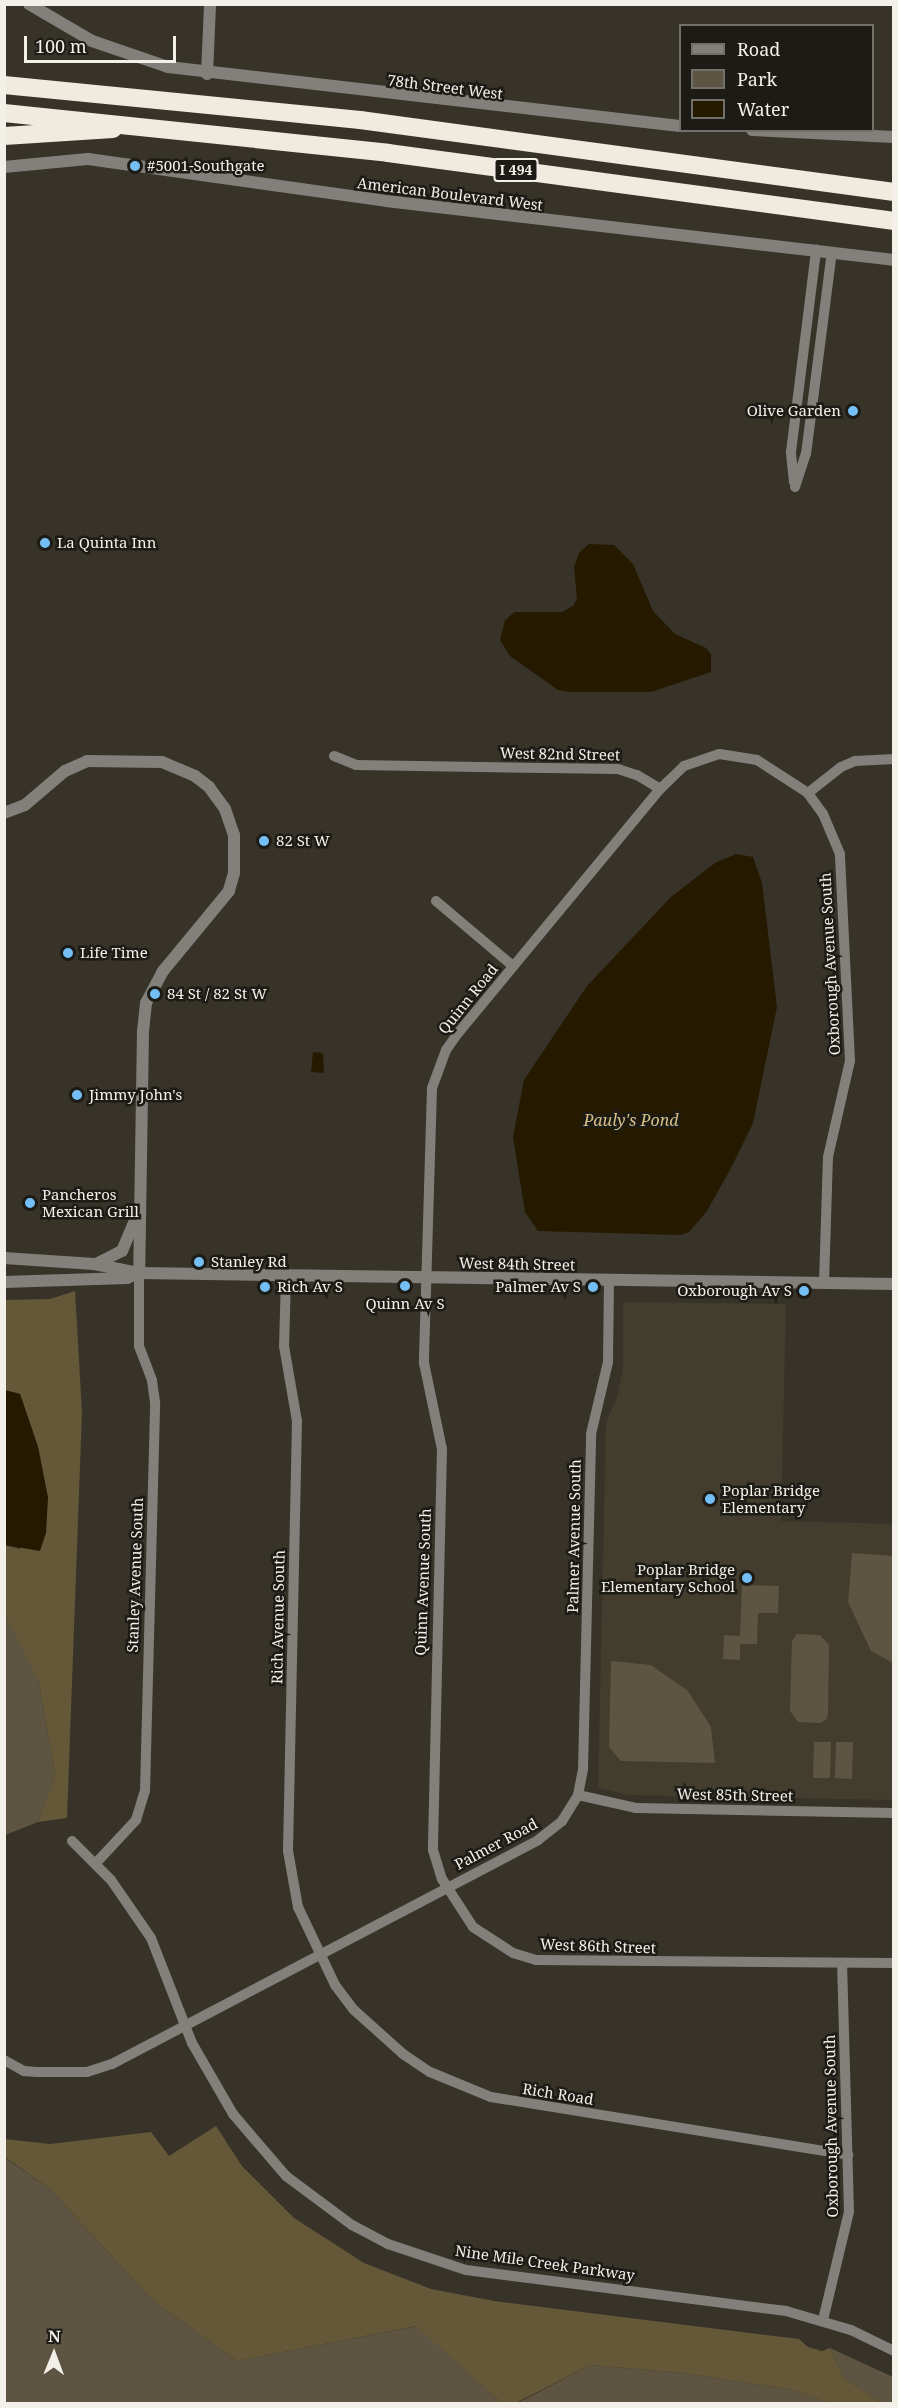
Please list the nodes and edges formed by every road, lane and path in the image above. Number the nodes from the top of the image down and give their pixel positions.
1 (29, 4) edge
2 (210, 4) edge
3 (4, 71) edge
4 (207, 74) junction
5 (4, 85) edge
6 (28, 87) junction
7 (4, 113) edge
8 (137, 125) junction
9 (679, 126) edge
10 (793, 132) edge
11 (4, 135) edge
12 (894, 137) edge
13 (4, 167) edge
14 (894, 192) edge
15 (894, 222) edge
16 (816, 250) junction
17 (832, 252) junction
18 (894, 260) edge
19 (334, 756) dead end
20 (894, 759) edge
21 (660, 789) junction
22 (808, 793) junction
23 (4, 813) edge
24 (436, 901) dead end
25 (513, 966) junction
26 (140, 1207) junction
27 (4, 1258) edge
28 (93, 1264) junction
29 (139, 1274) junction
30 (286, 1275) junction
31 (426, 1278) junction
32 (609, 1280) junction
33 (4, 1282) edge
34 (824, 1283) junction
35 (894, 1284) edge
36 (578, 1795) junction
37 (894, 1813) edge
38 (72, 1840) dead end
39 (96, 1863) junction
40 (446, 1887) junction
41 (318, 1955) junction
42 (894, 1963) edge
43 (842, 1965) junction
44 (185, 2026) junction
45 (4, 2060) edge
46 (848, 2155) junction
47 (823, 2320) junction
48 (894, 2351) edge

1 - 4 street, 78th Street West
2 - 4 street
3 - 6 highway
4 - 9 street, 78th Street West
5 - 6 highway, I 494
6 - 14 highway, I 494
7 - 8 highway, I 494
8 - 11 highway
8 - 15 highway, I 494
10 - 12 street
13 - 16 street, American Boulevard West
16 - 17 street, American Boulevard West
16 - 17 street
17 - 18 street, American Boulevard West
19 - 21 street, West 82nd Street
20 - 22 street
21 - 22 street
21 - 25 street, Quinn Road
22 - 34 street, Oxborough Avenue South
23 - 26 street
24 - 25 street
25 - 31 street, Quinn Road
26 - 28 street
26 - 29 street
27 - 28 street, West 84th Street
28 - 29 street, West 84th Street
29 - 30 street, West 84th Street
29 - 33 street, West 84th Street
29 - 39 street, Stanley Avenue South
30 - 31 street, West 84th Street
30 - 41 street, Rich Avenue South
31 - 32 street, West 84th Street
31 - 40 street, Quinn Avenue South
32 - 34 street, West 84th Street
32 - 36 street, Palmer Avenue South
34 - 35 street, West 84th Street
36 - 37 street, West 85th Street
36 - 40 street, Palmer Road
38 - 39 street, Nine Mile Creek Parkway
39 - 44 street, Nine Mile Creek Parkway
40 - 41 street
40 - 43 street, West 86th Street
41 - 44 street
41 - 46 street, Rich Road
42 - 43 street, West 86th Street
43 - 46 street, Oxborough Avenue South
44 - 45 street
44 - 47 street, Nine Mile Creek Parkway
46 - 47 street, Oxborough Avenue South
47 - 48 street, Nine Mile Creek Parkway

